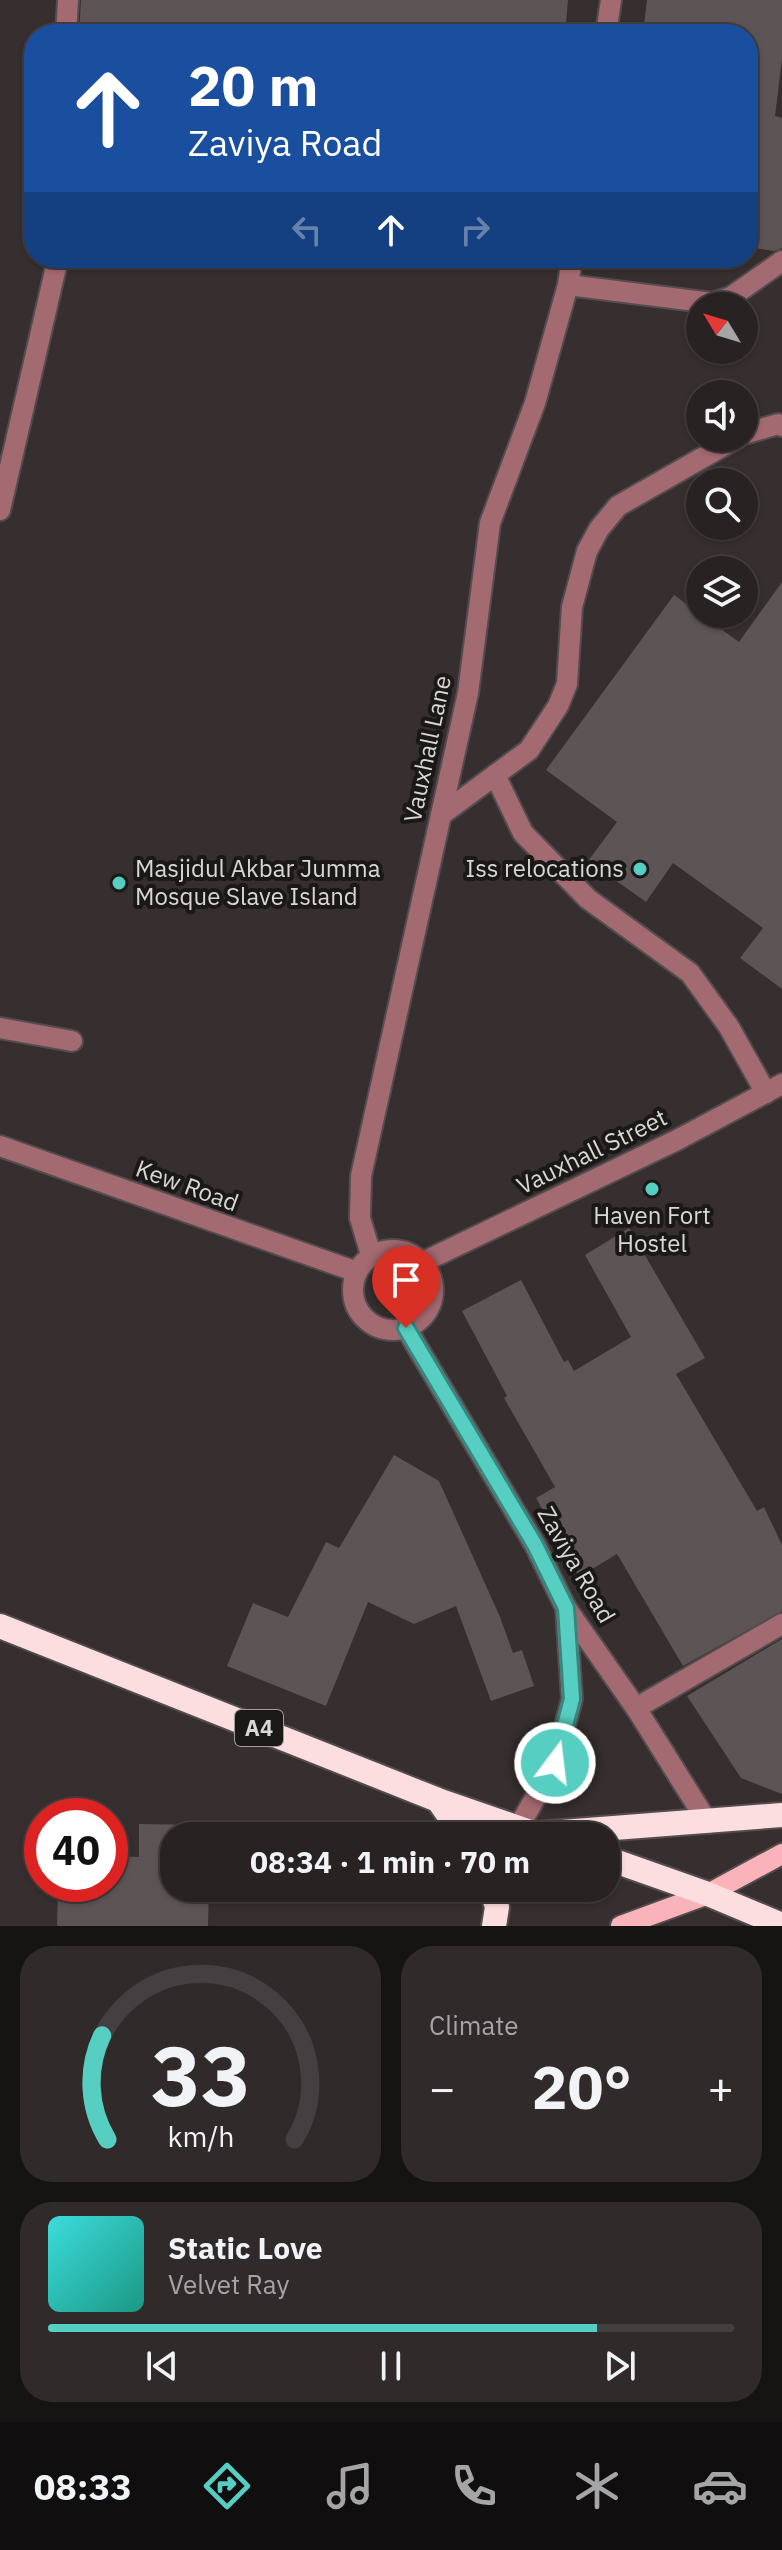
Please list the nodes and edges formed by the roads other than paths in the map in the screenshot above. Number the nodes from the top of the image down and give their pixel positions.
1 (68, 0) edge
2 (611, 0) edge
3 (67, 24) edge
4 (607, 24) edge
5 (782, 261) edge
6 (56, 268) edge
7 (571, 268) edge
8 (568, 285) junction
9 (782, 426) edge
10 (758, 430) edge
11 (712, 452) edge
12 (0, 510) edge
13 (495, 775) junction
14 (441, 815) junction
15 (0, 1028) edge
16 (72, 1041) dead end
17 (774, 1088) edge
18 (0, 1146) edge
19 (371, 1255) junction
20 (423, 1262) junction
21 (357, 1272) junction
22 (406, 1328) junction
23 (566, 1608) junction
24 (782, 1624) edge
25 (0, 1626) edge
26 (636, 1708) junction
27 (438, 1800) junction
28 (782, 1815) edge
29 (453, 1822) edge
30 (501, 1822) edge
31 (536, 1822) edge
32 (708, 1823) junction
33 (620, 1826) edge
34 (782, 1854) edge
35 (620, 1863) edge
36 (708, 1894) junction
37 (495, 1902) edge
38 (782, 1925) edge
39 (494, 1926) edge
40 (621, 1926) edge

1 - 3 street
2 - 4 street
5 - 8 street
6 - 12 street
7 - 8 street, Vauxhall Lane
8 - 14 street, Vauxhall Lane
9 - 10 street
11 - 13 street
13 - 14 street
13 - 17 street
14 - 19 street, Vauxhall Lane
15 - 16 street
17 - 20 street, Vauxhall Street
18 - 21 street, Kew Road
19 - 20 street
19 - 21 street
20 - 22 street
21 - 22 street
22 - 23 street, Zaviya Road
23 - 26 street, Zaviya Road
23 - 31 street
24 - 26 street
25 - 27 highway, A4
26 - 32 street, Zaviya Road
27 - 29 highway
27 - 30 highway, A4
28 - 32 highway
32 - 33 highway
34 - 36 main road
35 - 36 highway
36 - 38 highway
36 - 40 main road
37 - 39 highway

